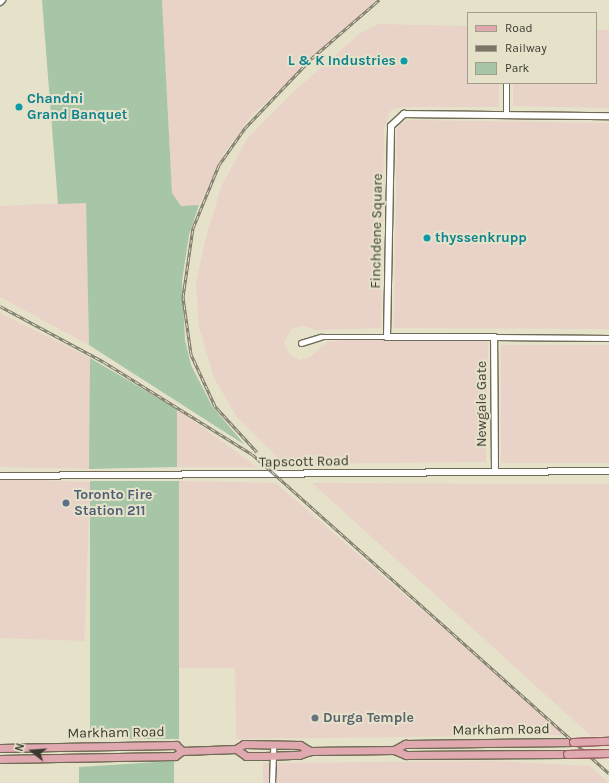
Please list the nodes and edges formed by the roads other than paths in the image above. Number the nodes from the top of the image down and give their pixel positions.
1 (2, 0) edge
2 (0, 2) edge
3 (506, 84) edge
4 (506, 115) junction
5 (609, 116) edge
6 (387, 337) junction
7 (494, 338) junction
8 (609, 338) edge
9 (301, 343) dead end
10 (495, 471) junction
11 (609, 471) edge
12 (0, 476) edge
13 (609, 741) edge
14 (273, 744) junction
15 (0, 748) edge
16 (236, 749) junction
17 (394, 750) junction
18 (182, 751) junction
19 (310, 751) junction
20 (609, 753) edge
21 (273, 756) junction
22 (0, 759) edge
23 (272, 783) edge

1 - 2 street
3 - 4 street
4 - 5 street, Finchdene Square
4 - 6 street, Finchdene Square
6 - 7 street
6 - 9 street
7 - 8 street
7 - 10 street, Newgale Gate
10 - 11 street, Tapscott Road
10 - 12 street, Tapscott Road
13 - 17 main road, Markham Road, bridge
14 - 16 main road, Markham Road
14 - 19 main road, Markham Road
14 - 21 street
15 - 18 main road, Markham Road
16 - 18 main road, Markham Road
16 - 21 main road, Markham Road
17 - 19 main road, Markham Road
17 - 20 main road, Markham Road, bridge
18 - 22 main road, Markham Road
19 - 21 main road, Markham Road
21 - 23 street

